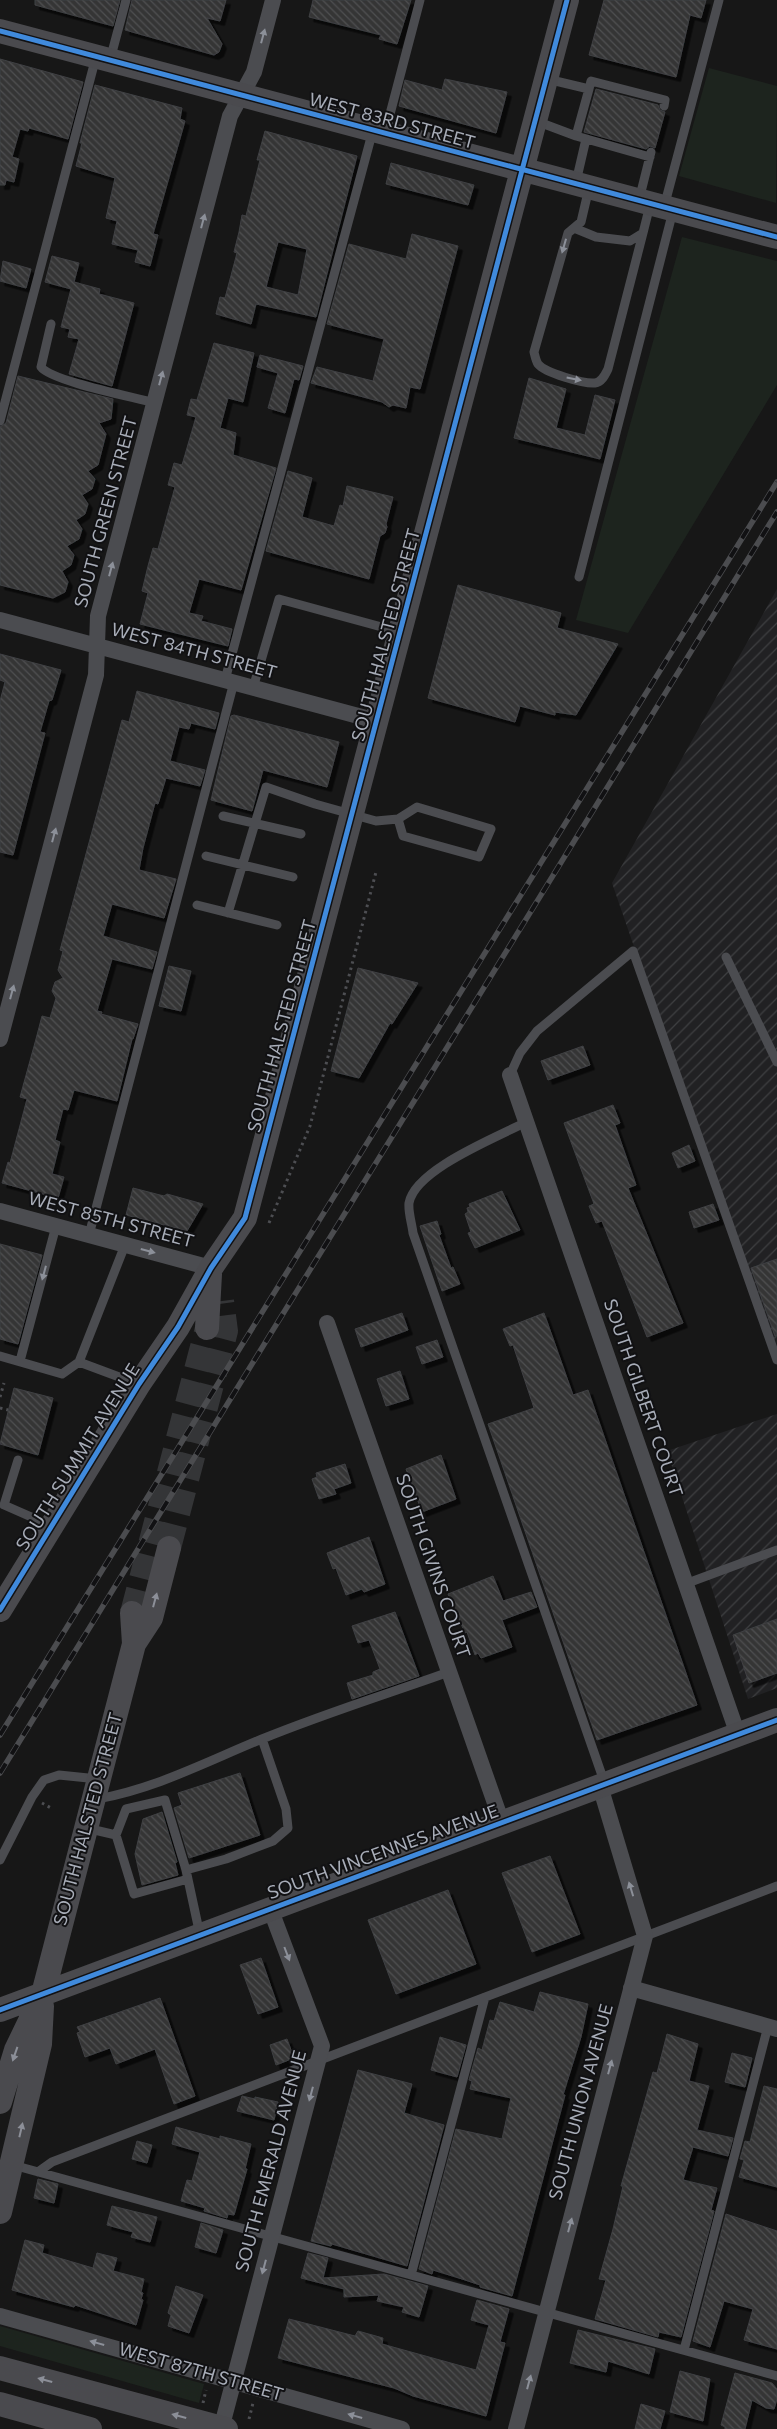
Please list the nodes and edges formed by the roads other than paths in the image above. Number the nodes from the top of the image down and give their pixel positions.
1 (126, 0) edge
2 (273, 0) edge
3 (420, 0) edge
4 (568, 0) edge
5 (719, 0) edge
6 (0, 31) edge
7 (103, 58) junction
8 (547, 78) junction
9 (589, 89) junction
10 (242, 95) junction
11 (664, 106) dead end
12 (536, 120) junction
13 (379, 132) junction
14 (576, 136) junction
15 (586, 139) junction
16 (523, 170) junction
17 (582, 186) junction
18 (657, 206) junction
19 (574, 228) junction
20 (643, 233) junction
21 (777, 237) edge
22 (51, 324) dead end
23 (155, 403) junction
24 (0, 421) edge
25 (580, 576) dead end
26 (0, 620) edge
27 (401, 632) junction
28 (96, 646) junction
29 (230, 681) junction
30 (253, 688) junction
31 (377, 721) junction
32 (352, 815) junction
33 (223, 816) dead end
34 (398, 819) junction
35 (255, 823) junction
36 (301, 834) dead end
37 (206, 856) dead end
38 (243, 865) junction
39 (293, 877) dead end
40 (197, 905) dead end
41 (228, 913) junction
42 (277, 925) dead end
43 (726, 957) dead end
44 (0, 1039) edge
45 (777, 1062) edge
46 (510, 1075) joint
47 (526, 1122) junction
48 (0, 1211) edge
49 (56, 1226) junction
50 (89, 1235) junction
51 (125, 1245) junction
52 (211, 1268) junction
53 (222, 1301) tunnel mouth
54 (327, 1323) dead end
55 (207, 1328) tunnel mouth
56 (0, 1356) edge
57 (777, 1360) edge
58 (20, 1361) junction
59 (79, 1362) junction
60 (139, 1384) junction
61 (18, 1460) dead end
62 (2, 1509) edge
63 (52, 1526) junction
64 (169, 1548) tunnel mouth
65 (777, 1550) edge
66 (686, 1584) junction
67 (0, 1610) edge
68 (132, 1613) tunnel mouth
69 (134, 1644) junction
70 (449, 1672) junction
71 (777, 1720) edge
72 (738, 1735) junction
73 (262, 1739) junction
74 (602, 1785) junction
75 (96, 1789) junction
76 (502, 1823) junction
77 (86, 1828) junction
78 (116, 1835) junction
79 (0, 1860) edge
80 (187, 1875) junction
81 (777, 1886) edge
82 (270, 1908) junction
83 (200, 1935) junction
84 (645, 1936) junction
85 (631, 1988) junction
86 (43, 1994) junction
87 (485, 1998) junction
88 (0, 2010) edge
89 (772, 2027) edge
90 (320, 2060) junction
91 (0, 2102) edge
92 (12, 2165) junction
93 (38, 2172) junction
94 (0, 2212) edge
95 (272, 2236) junction
96 (411, 2275) junction
97 (547, 2312) junction
98 (0, 2316) edge
99 (684, 2350) junction
100 (0, 2368) edge
101 (777, 2376) edge
102 (234, 2382) junction
103 (0, 2404) edge
104 (90, 2429) edge
105 (223, 2429) edge
106 (402, 2429) edge
107 (516, 2429) edge

1 - 7 lane
10 -> 2 street, SOUTH GREEN STREET
3 - 13 lane
4 - 8 main road, SOUTH HALSTED STREET
5 - 18 lane
6 - 7 main road, WEST 83RD STREET
7 - 10 main road, WEST 83RD STREET
7 - 24 lane
8 - 9 lane
8 - 12 main road, SOUTH HALSTED STREET
9 - 11 lane
9 - 14 lane
10 - 13 main road, WEST 83RD STREET
23 -> 10 street, SOUTH GREEN STREET
12 - 14 lane
12 - 16 main road, SOUTH HALSTED STREET
13 - 16 main road, WEST 83RD STREET
13 - 29 lane
14 - 15 lane
15 - 17 lane
15 - 18 lane
16 - 17 main road, WEST 83RD STREET
16 - 27 main road, SOUTH HALSTED STREET
17 - 18 main road, WEST 83RD STREET
17 - 19 lane
18 - 20 lane
18 - 21 main road, WEST 83RD STREET
18 - 25 lane
19 - 20 lane
19 -> 20 lane
22 - 23 lane
28 -> 23 street, SOUTH GREEN STREET
26 - 28 street, WEST 84TH STREET
27 - 30 lane
27 - 31 main road, SOUTH HALSTED STREET
28 - 29 street, WEST 84TH STREET
44 -> 28 street, SOUTH GREEN STREET
29 - 30 street, WEST 84TH STREET
29 - 50 lane
30 - 31 street, WEST 84TH STREET
31 - 32 main road, SOUTH HALSTED STREET
32 - 34 lane
32 - 35 lane
32 - 52 main road, SOUTH HALSTED STREET
33 - 35 lane
34 - 34 lane
35 - 36 lane
35 - 38 lane
37 - 38 lane
38 - 39 lane
38 - 41 lane
40 - 41 lane
41 - 42 lane
43 - 45 lane
46 - 47 street, SOUTH GILBERT COURT
46 - 57 lane
47 - 66 street, SOUTH GILBERT COURT
47 - 74 lane
48 - 49 street, WEST 85TH STREET
49 - 50 street, WEST 85TH STREET
49 -> 58 lane
50 - 51 street, WEST 85TH STREET
51 -> 52 street, WEST 85TH STREET
51 - 59 lane
52 - 53 main road
52 - 55 main road
52 - 60 main road, SOUTH SUMMIT AVENUE
54 - 70 street, SOUTH GIVINS COURT
56 - 58 lane
58 - 59 lane
59 - 60 lane
60 - 63 main road, SOUTH SUMMIT AVENUE
61 - 62 lane
62 - 63 lane
63 - 67 main road, SOUTH SUMMIT AVENUE
69 -> 64 main road, SOUTH HALSTED STREET
65 - 66 lane
66 - 72 street, SOUTH GILBERT COURT
68 - 69 main road, SOUTH HALSTED STREET
69 - 75 main road, SOUTH HALSTED STREET
70 - 73 lane
70 - 76 street, SOUTH GIVINS COURT
71 - 72 main road, SOUTH VINCENNES AVENUE
72 - 74 main road, SOUTH VINCENNES AVENUE
73 - 75 lane
73 - 80 lane
74 - 76 main road, SOUTH VINCENNES AVENUE
84 -> 74 street
75 - 77 main road, SOUTH HALSTED STREET
75 - 79 lane
76 - 82 main road, SOUTH VINCENNES AVENUE
77 - 78 lane
77 - 86 main road, SOUTH HALSTED STREET
78 - 80 lane
78 - 80 lane
80 - 83 lane
81 - 84 lane
82 - 83 main road, SOUTH VINCENNES AVENUE
82 -> 90 street, SOUTH EMERALD AVENUE
83 - 86 main road, SOUTH VINCENNES AVENUE
84 - 85 street, SOUTH UNION AVENUE
84 - 87 lane
85 - 89 street
97 -> 85 street, SOUTH UNION AVENUE
86 - 88 main road, SOUTH VINCENNES AVENUE
86 -> 91 main road, SOUTH HALSTED STREET
92 -> 86 main road, SOUTH HALSTED STREET
87 - 90 lane
87 - 96 lane
89 - 99 lane
90 - 93 lane
90 -> 95 street, SOUTH EMERALD AVENUE
92 - 93 lane
92 - 94 main road, SOUTH HALSTED STREET
93 - 95 lane
95 - 96 lane
95 -> 102 street, SOUTH EMERALD AVENUE
96 - 97 lane
97 - 99 lane
107 -> 97 street, SOUTH UNION AVENUE
102 -> 98 street, WEST 87TH STREET
99 - 101 lane
105 -> 100 main road
102 - 105 street, SOUTH EMERALD AVENUE
106 -> 102 street, WEST 87TH STREET
103 - 104 main road

